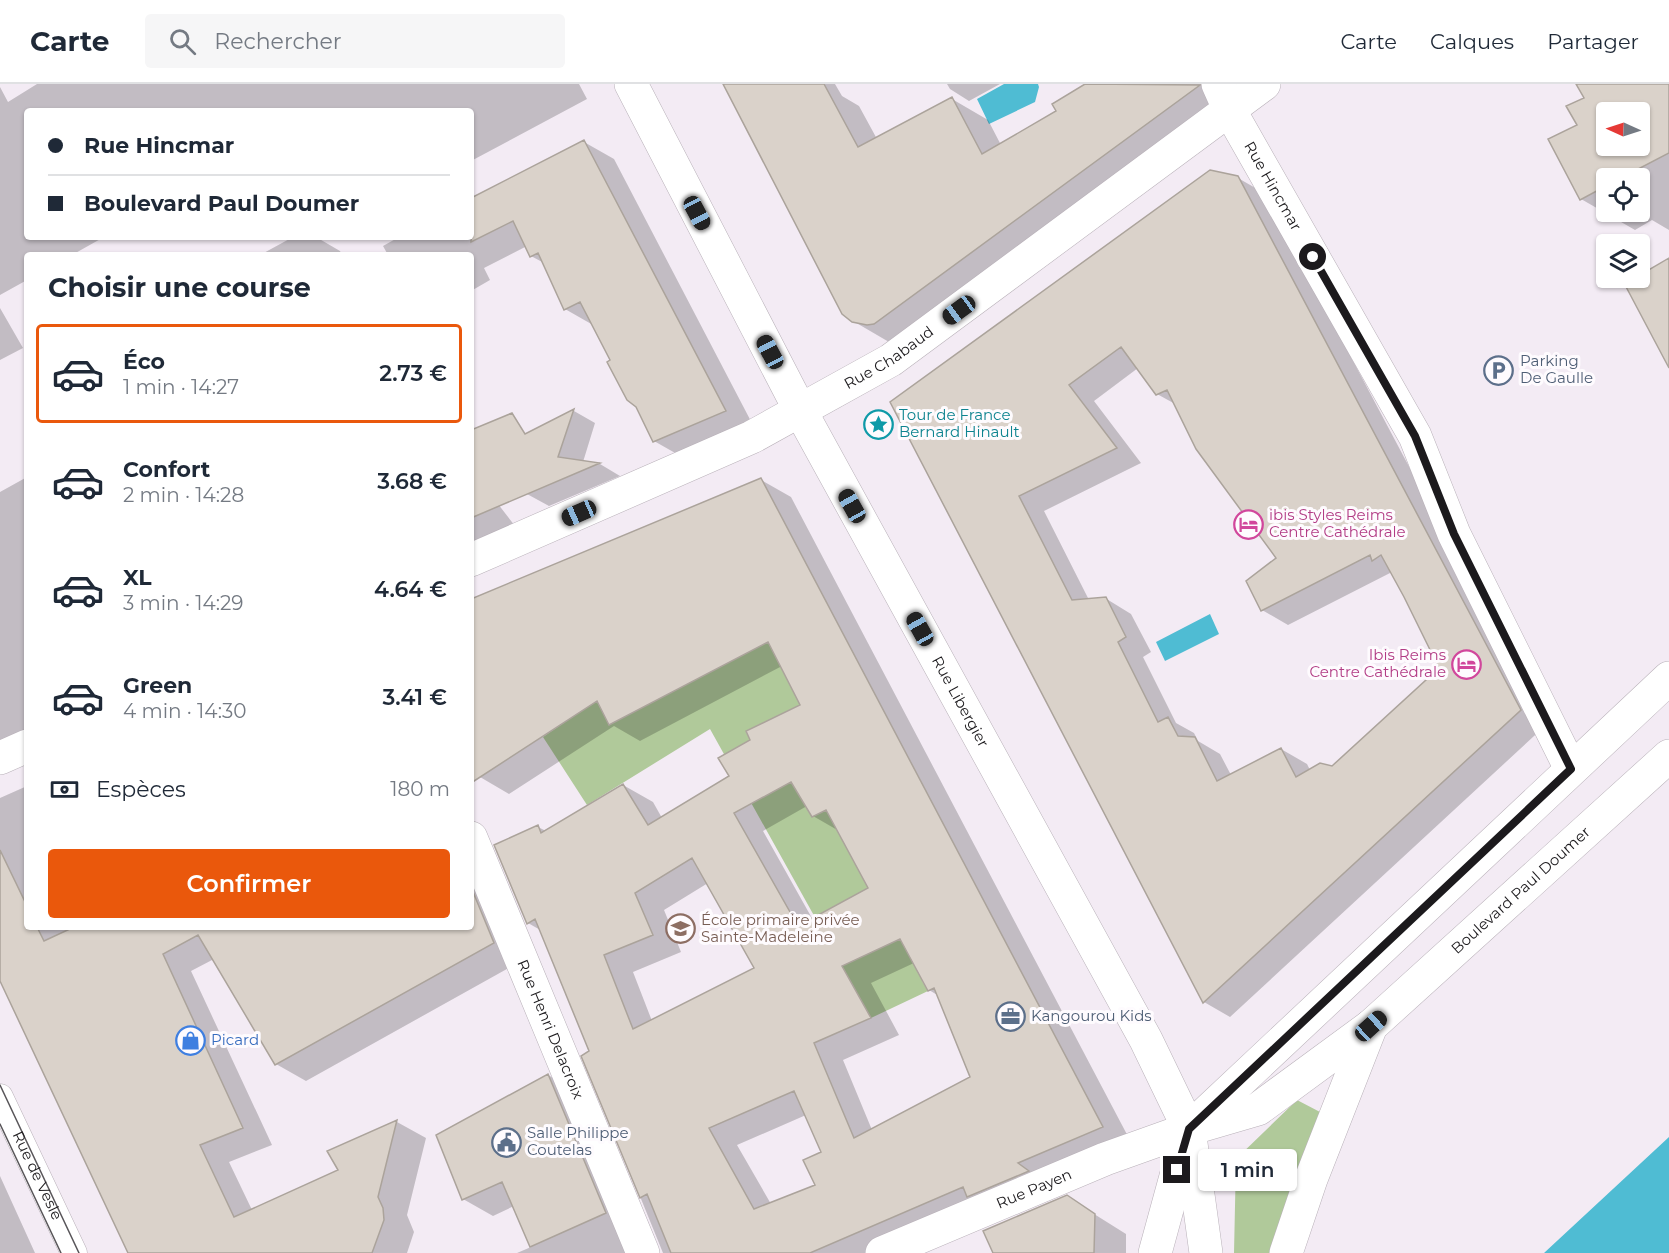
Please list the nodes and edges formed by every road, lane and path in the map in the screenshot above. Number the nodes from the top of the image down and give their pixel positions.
1 (631, 84) edge
2 (1264, 84) edge
3 (1224, 97) edge
4 (801, 412) junction
5 (474, 559) edge
6 (1669, 678) edge
7 (24, 747) edge
8 (1669, 756) edge
9 (0, 758) edge
10 (1571, 769) junction
11 (474, 845) edge
12 (1371, 1026) junction
13 (0, 1097) edge
14 (1189, 1129) junction
15 (74, 1253) edge
16 (643, 1253) edge
17 (882, 1253) edge
18 (1155, 1253) edge
19 (1206, 1253) edge
20 (1287, 1253) edge

1 - 4 street, Rue Libergier
2 - 3 street, Rue Chabaud
3 - 4 street, Rue Chabaud
3 - 10 street, Rue Hincmar
4 - 5 street, Rue Chabaud
4 - 14 street, Rue Libergier
6 - 10 street
7 - 9 street
8 - 12 street, Boulevard Paul Doumer
10 - 14 street
11 - 16 street, Rue Henri Delacroix
12 - 14 street, Boulevard Paul Doumer
12 - 20 street, Boulevard Paul Doumer
13 - 15 street, Rue de Vesle
14 - 17 street, Rue Payen
14 - 18 street
14 - 19 street

